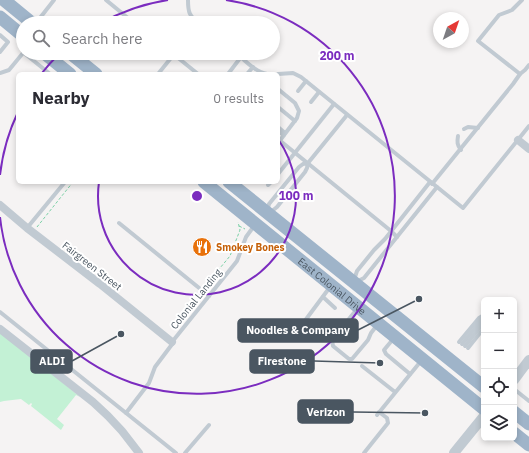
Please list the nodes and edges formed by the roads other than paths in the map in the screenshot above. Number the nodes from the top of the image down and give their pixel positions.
1 (4, 0) edge
2 (54, 0) edge
3 (106, 0) edge
4 (188, 0) edge
5 (522, 0) edge
6 (23, 16) edge
7 (41, 16) edge
8 (125, 16) edge
9 (191, 16) edge
10 (0, 17) edge
11 (0, 35) edge
12 (14, 37) edge
13 (0, 52) edge
14 (18, 60) edge
15 (33, 60) edge
16 (53, 60) edge
17 (64, 60) edge
18 (79, 60) edge
19 (169, 60) edge
20 (181, 60) edge
21 (240, 60) edge
22 (245, 60) edge
23 (529, 65) edge
24 (253, 67) junction
25 (48, 72) edge
26 (68, 72) edge
27 (79, 72) edge
28 (94, 72) edge
29 (160, 72) edge
30 (196, 72) edge
31 (230, 72) edge
32 (249, 72) edge
33 (262, 72) edge
34 (0, 73) edge
35 (280, 74) edge
36 (520, 74) junction
37 (306, 81) junction
38 (280, 91) edge
39 (298, 91) dead end
40 (319, 92) junction
41 (311, 102) dead end
42 (334, 104) junction
43 (280, 109) edge
44 (347, 115) junction
45 (294, 121) junction
46 (529, 126) edge
47 (478, 128) junction
48 (464, 129) dead end
49 (458, 136) dead end
50 (281, 138) edge
51 (518, 140) junction
52 (529, 149) edge
53 (460, 150) junction
54 (295, 152) junction
55 (308, 163) junction
56 (280, 171) edge
57 (431, 183) junction
58 (64, 184) edge
59 (206, 184) edge
60 (232, 184) edge
61 (437, 187) junction
62 (0, 205) edge
63 (267, 212) junction
64 (120, 223) dead end
65 (256, 224) junction
66 (30, 230) junction
67 (391, 231) junction
68 (397, 237) junction
69 (354, 283) junction
70 (332, 285) junction
71 (209, 296) junction
72 (322, 297) junction
73 (359, 307) junction
74 (335, 308) dead end
75 (0, 312) edge
76 (481, 317) edge
77 (379, 323) junction
78 (481, 325) edge
79 (309, 328) dead end
80 (0, 329) edge
81 (481, 330) edge
82 (395, 337) junction
83 (172, 343) junction
84 (463, 345) junction
85 (422, 359) junction
86 (529, 360) edge
87 (362, 366) dead end
88 (410, 374) junction
89 (517, 376) edge
90 (481, 385) edge
91 (517, 391) edge
92 (395, 392) junction
93 (529, 401) edge
94 (481, 407) edge
95 (126, 413) junction
96 (517, 414) edge
97 (481, 420) edge
98 (529, 424) edge
99 (209, 425) dead end
100 (517, 435) edge
101 (529, 445) edge
102 (139, 453) edge
103 (176, 453) edge
104 (185, 453) edge
105 (364, 453) edge
106 (454, 453) edge

1 - 6 highway
2 - 7 lane
3 - 8 lane
4 - 9 lane
5 - 36 lane
10 - 12 highway
11 - 12 lane
12 - 13 lane
14 - 34 lane
15 - 25 lane
16 - 26 highway
17 - 27 highway
18 - 28 highway
19 - 29 lane
20 - 30 lane
21 - 31 lane
22 - 24 lane
23 - 36 lane
24 - 32 lane
24 - 33 lane
35 - 37 lane
36 - 47 lane
37 - 39 lane
37 - 40 lane
38 - 45 lane
40 - 41 lane
40 - 42 lane
42 - 44 lane
42 - 54 lane
43 - 45 lane
44 - 55 lane
44 - 57 lane
45 - 50 lane
46 - 51 lane
47 - 48 lane
47 - 53 lane
49 - 53 lane
50 - 54 lane
51 - 52 street
51 - 61 lane
53 - 57 lane
54 - 55 lane
54 - 56 lane
55 - 63 lane
55 - 63 lane
55 - 67 lane
57 - 61 lane
57 - 67 lane
58 - 66 lane
59 - 65 highway, East Colonial Drive
60 - 63 highway, East Colonial Drive
61 - 68 lane
62 - 66 street, Fairgreen Street
63 - 65 street
63 - 69 highway, East Colonial Drive
64 - 71 lane
65 - 70 highway, East Colonial Drive
65 - 71 lane, Colonial Landing
66 - 83 street, Fairgreen Street
67 - 68 lane
67 - 69 lane
68 - 69 lane
69 - 90 highway, East Colonial Drive
70 - 72 lane
70 - 73 highway, East Colonial Drive
71 - 83 lane, Colonial Landing
72 - 74 lane
72 - 79 lane
73 - 77 highway, East Colonial Drive
73 - 77 lane
75 - 95 lane
76 - 84 lane
77 - 82 highway, East Colonial Drive
78 - 84 lane
80 - 102 street
81 - 84 lane
82 - 85 highway, East Colonial Drive
82 - 88 lane
83 - 95 lane, Colonial Landing
85 - 88 lane
85 - 94 highway, East Colonial Drive
86 - 89 street
87 - 92 lane
88 - 92 lane
91 - 93 lane
92 - 105 lane
95 - 103 lane
96 - 98 highway
97 - 106 street
99 - 104 lane
100 - 101 highway

